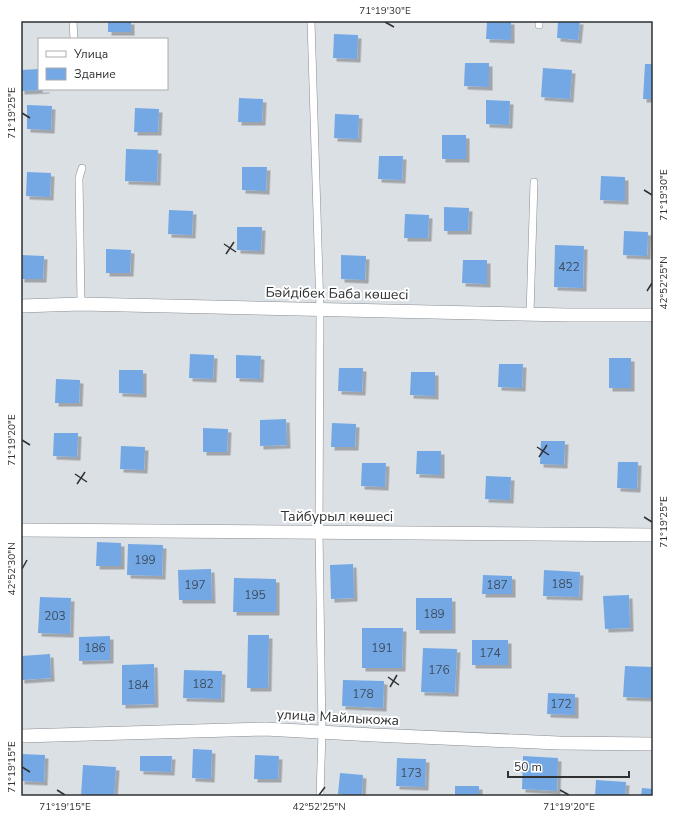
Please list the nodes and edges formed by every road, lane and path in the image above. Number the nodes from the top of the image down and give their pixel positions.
1 (73, 21) edge
2 (311, 21) edge
3 (74, 38) edge
4 (82, 168) dead end
5 (534, 182) dead end
6 (81, 304) junction
7 (21, 306) edge
8 (320, 309) junction
9 (530, 314) junction
10 (653, 315) edge
11 (21, 530) edge
12 (319, 532) junction
13 (653, 534) edge
14 (322, 732) junction
15 (21, 736) edge
16 (653, 744) edge
17 (320, 796) edge

1 - 3 lane
2 - 8 lane
4 - 6 lane
5 - 9 lane
6 - 7 street, Бәйдібек Баба көшесі
6 - 8 street, Бәйдібек Баба көшесі
8 - 9 street, Бәйдібек Баба көшесі
8 - 12 lane
9 - 10 street, Бәйдібек Баба көшесі
11 - 12 street, Тайбурыл көшесі
12 - 13 street, Тайбурыл көшесі
12 - 14 lane
14 - 15 street, улица Майлыкожа
14 - 16 street, улица Майлыкожа
14 - 17 lane

